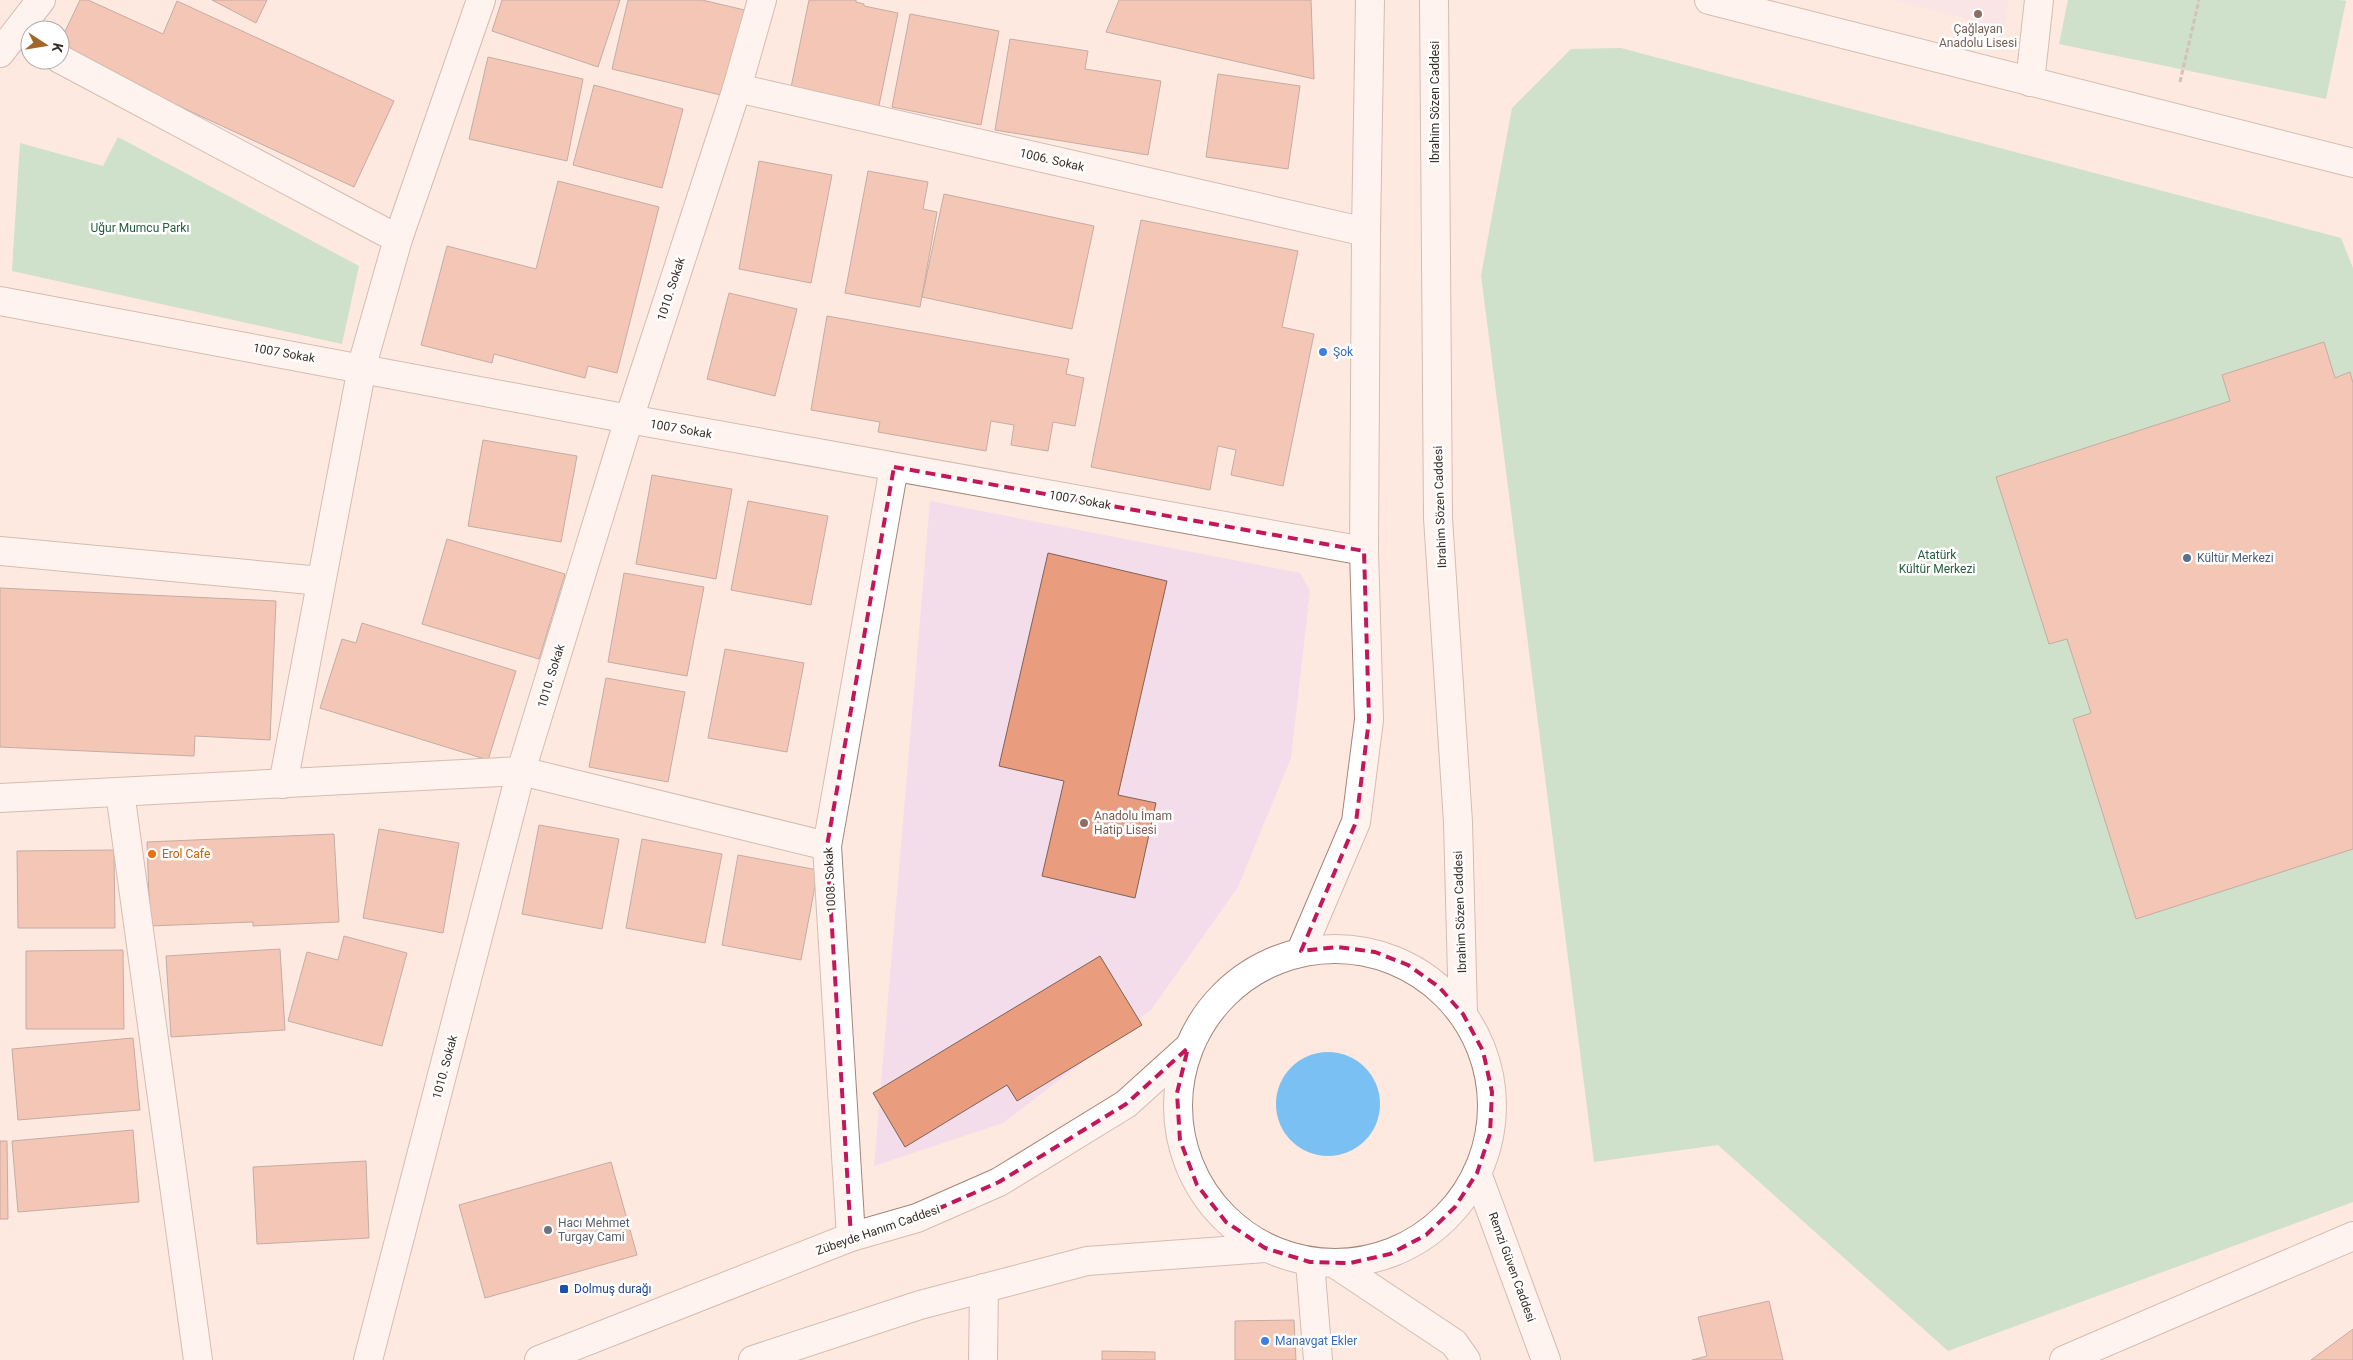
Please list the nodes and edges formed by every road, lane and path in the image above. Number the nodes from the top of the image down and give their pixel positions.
1 (41, 0) edge
2 (480, 0) edge
3 (762, 0) edge
4 (1370, 0) edge
5 (1434, 0) edge
6 (1709, 0) edge
7 (2039, 0) edge
8 (2200, 0) edge
9 (11, 40) edge
10 (70, 64) edge
11 (2030, 82) junction
12 (738, 88) junction
13 (2171, 117) junction
14 (2353, 164) edge
15 (1366, 232) junction
16 (398, 239) junction
17 (0, 301) edge
18 (363, 368) junction
19 (629, 419) junction
20 (894, 467) junction
21 (0, 551) edge
22 (1364, 551) junction
23 (322, 581) junction
24 (521, 771) junction
25 (283, 784) junction
26 (120, 792) junction
27 (0, 798) edge
28 (827, 846) junction
29 (1301, 950) junction
30 (1464, 1014) junction
31 (1188, 1048) junction
32 (1477, 1173) junction
33 (2353, 1236) edge
34 (851, 1238) junction
35 (1265, 1248) junction
36 (1322, 1263) junction
37 (984, 1288) junction
38 (198, 1360) edge
39 (368, 1360) edge
40 (539, 1360) edge
41 (753, 1360) edge
42 (983, 1360) edge
43 (1318, 1360) edge
44 (1466, 1360) edge
45 (1546, 1360) edge
46 (2064, 1360) edge

1 - 9 street
2 - 16 street
3 - 12 street, 1010. Sokak
4 - 15 street
5 - 30 street, Ibrahim Sözen Caddesi
6 - 11 street
7 - 11 street
8 - 13 path
10 - 16 street
11 - 13 street
12 - 15 street, 1006. Sokak
12 - 19 street, 1010. Sokak
13 - 14 street
15 - 22 street
16 - 18 street
17 - 18 street, 1007 Sokak
18 - 19 street, 1007 Sokak
18 - 23 street
19 - 20 street, 1007 Sokak
19 - 24 street, 1010. Sokak
20 - 22 street, 1007 Sokak
20 - 28 street, 1008. Sokak
21 - 23 street
22 - 29 street
23 - 25 street
24 - 25 street
24 - 28 street
24 - 39 street, 1010. Sokak
25 - 26 street
26 - 27 street
26 - 38 street
28 - 34 street, 1008. Sokak
29 - 30 street
29 - 31 street
30 - 32 street
31 - 34 street, Zübeyde Hanım Caddesi
31 - 35 street
32 - 36 street
32 - 45 street, Remzi Güven Caddesi
33 - 46 street
34 - 40 street, Zübeyde Hanım Caddesi
35 - 36 street
35 - 37 street
36 - 43 street
36 - 44 street
37 - 41 street
37 - 42 street

